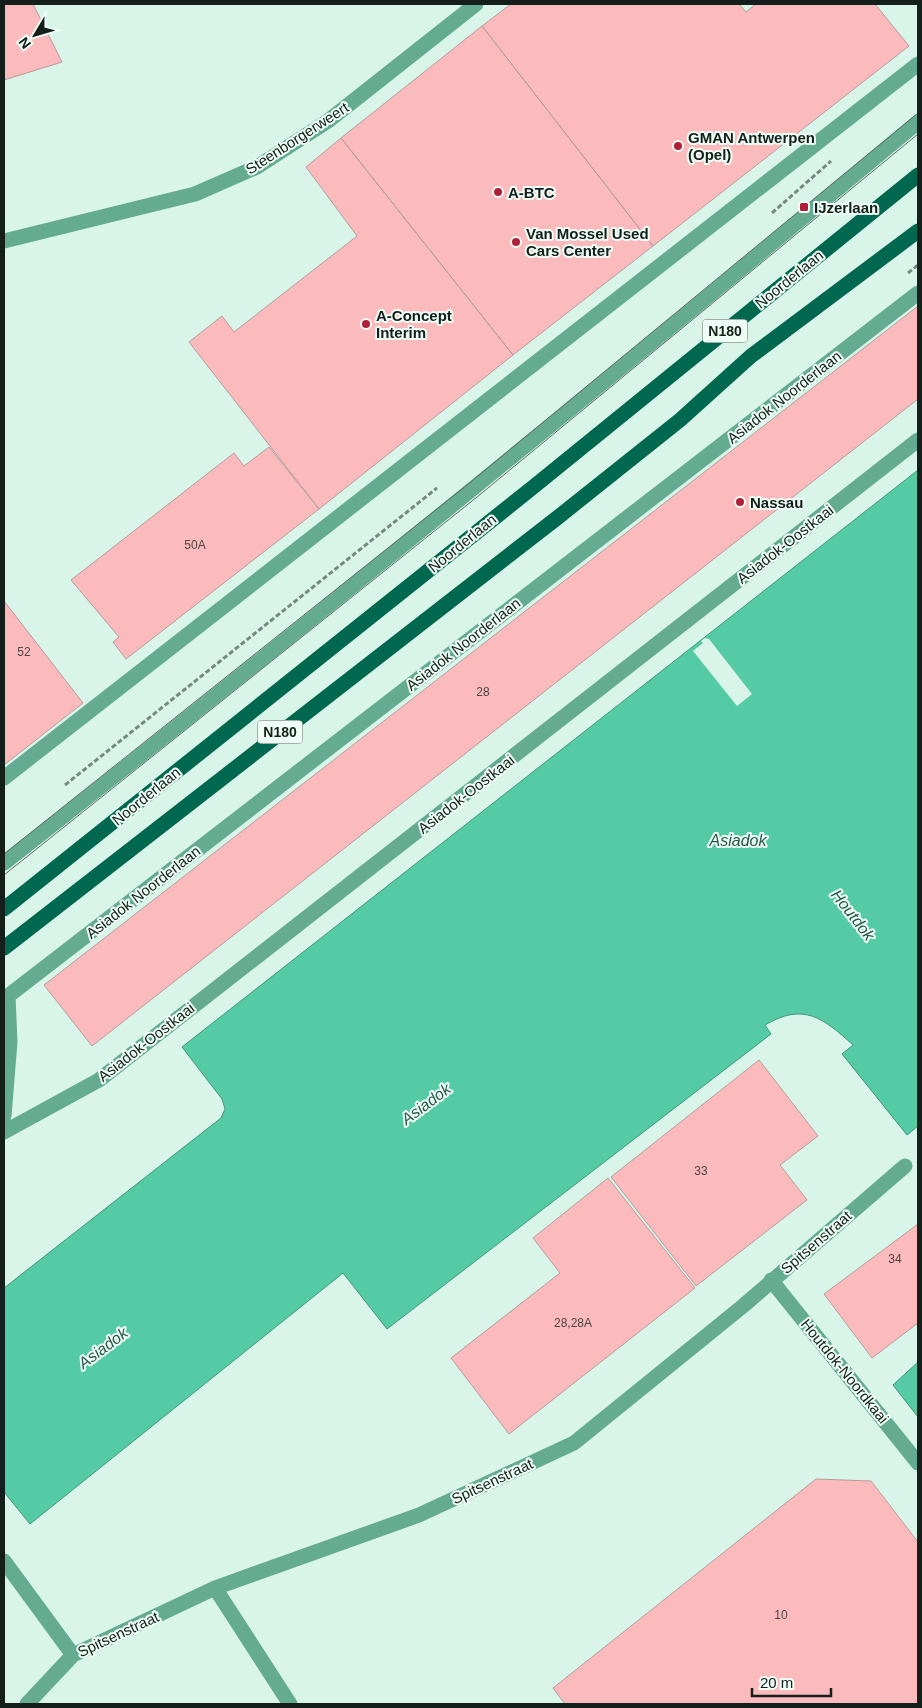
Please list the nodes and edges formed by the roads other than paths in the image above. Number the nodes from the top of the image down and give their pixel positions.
1 (476, 4) edge
2 (918, 64) edge
3 (918, 122) edge
4 (918, 175) edge
5 (918, 231) edge
6 (4, 241) edge
7 (918, 292) edge
8 (918, 440) edge
9 (4, 778) edge
10 (4, 863) edge
11 (4, 909) edge
12 (4, 948) edge
13 (4, 1116) edge
14 (4, 1132) edge
15 (905, 1166) dead end
16 (771, 1280) junction
17 (918, 1463) edge
18 (4, 1561) edge
19 (215, 1588) junction
20 (73, 1655) junction
21 (27, 1704) edge
22 (290, 1704) edge

1 - 6 street, Steenborgerweert
2 - 9 street
3 - 10 street
4 - 11 main road, Noorderlaan / N180
5 - 12 main road, N180
7 - 13 street, Asiadok Noorderlaan
8 - 14 street, Asiadok-Oostkaai
15 - 16 street, Spitsenstraat
16 - 17 street, Houtdok-Noordkaai
16 - 19 street, Spitsenstraat
18 - 20 street
19 - 20 street, Spitsenstraat
19 - 22 street
20 - 21 street, Spitsenstraat

